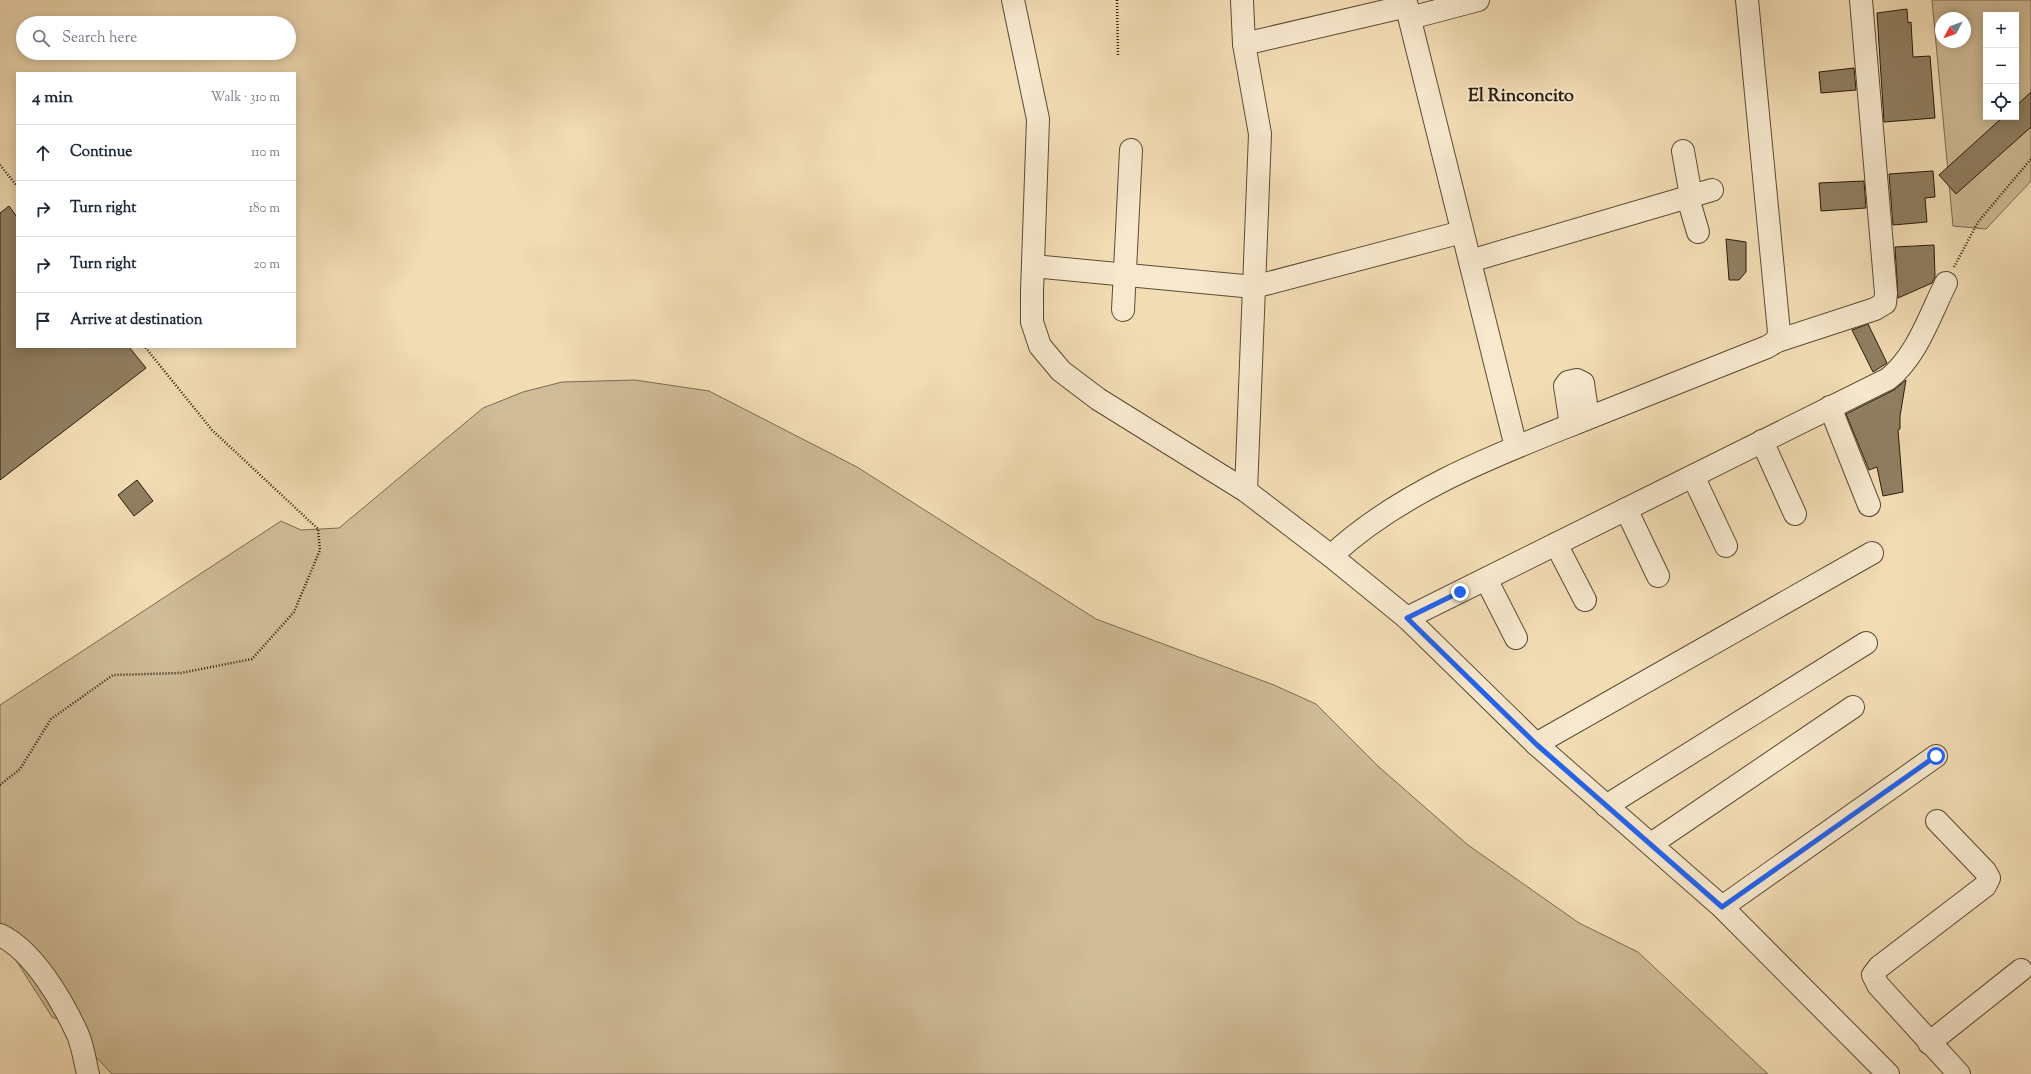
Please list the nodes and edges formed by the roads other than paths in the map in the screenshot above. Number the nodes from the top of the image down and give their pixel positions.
1 (1013, 0) edge
2 (1242, 0) edge
3 (1478, 0) edge
4 (1747, 0) edge
5 (1861, 0) edge
6 (1407, 8) edge
7 (1244, 44) junction
8 (1131, 150) dead end
9 (1683, 151) dead end
10 (1712, 190) dead end
11 (1689, 197) junction
12 (1462, 232) junction
13 (1698, 232) dead end
14 (1470, 261) junction
15 (1033, 266) junction
16 (1124, 274) junction
17 (1946, 283) road end
18 (1254, 287) junction
19 (1123, 310) dead end
20 (1777, 341) junction
21 (1830, 407) junction
22 (1762, 441) junction
23 (1516, 447) junction
24 (1693, 476) junction
25 (1246, 491) junction
26 (1869, 505) dead end
27 (1626, 510) junction
28 (1796, 514) dead end
29 (1556, 544) junction
30 (1726, 546) dead end
31 (1872, 553) dead end
32 (1331, 556) junction
33 (1658, 576) dead end
34 (1486, 579) junction
35 (1585, 600) dead end
36 (1407, 618) junction
37 (1516, 638) dead end
38 (1866, 642) dead end
39 (1853, 707) dead end
40 (1536, 744) junction
41 (1936, 756) dead end
42 (1606, 806) junction
43 (1937, 821) dead end
44 (1651, 844) junction
45 (1722, 907) junction
46 (0, 935) edge
47 (2021, 970) dead end
48 (1929, 1043) junction
49 (88, 1074) edge
50 (1888, 1074) edge
51 (1959, 1074) edge

1 - 15 street
2 - 7 street
3 - 6 street
4 - 20 street
5 - 20 street
6 - 7 street
6 - 12 street
7 - 18 street
8 - 16 street
9 - 11 street
10 - 11 street
11 - 13 street
11 - 14 street
12 - 14 street
12 - 18 street
14 - 23 street
15 - 16 street
15 - 25 street
16 - 18 street
16 - 19 street
17 - 21 street
18 - 25 street
20 - 23 street
21 - 22 street
21 - 26 street
22 - 24 street
22 - 28 street
23 - 32 street
24 - 27 street
24 - 30 street
25 - 32 street
27 - 29 street
27 - 33 street
29 - 34 street
29 - 35 street
31 - 40 street
32 - 36 street
34 - 36 street
34 - 37 street
36 - 40 street
38 - 42 street
39 - 44 street
40 - 42 street
41 - 45 street
42 - 44 street
43 - 48 street
44 - 45 street
45 - 50 street
46 - 49 street
47 - 48 street
48 - 51 street

